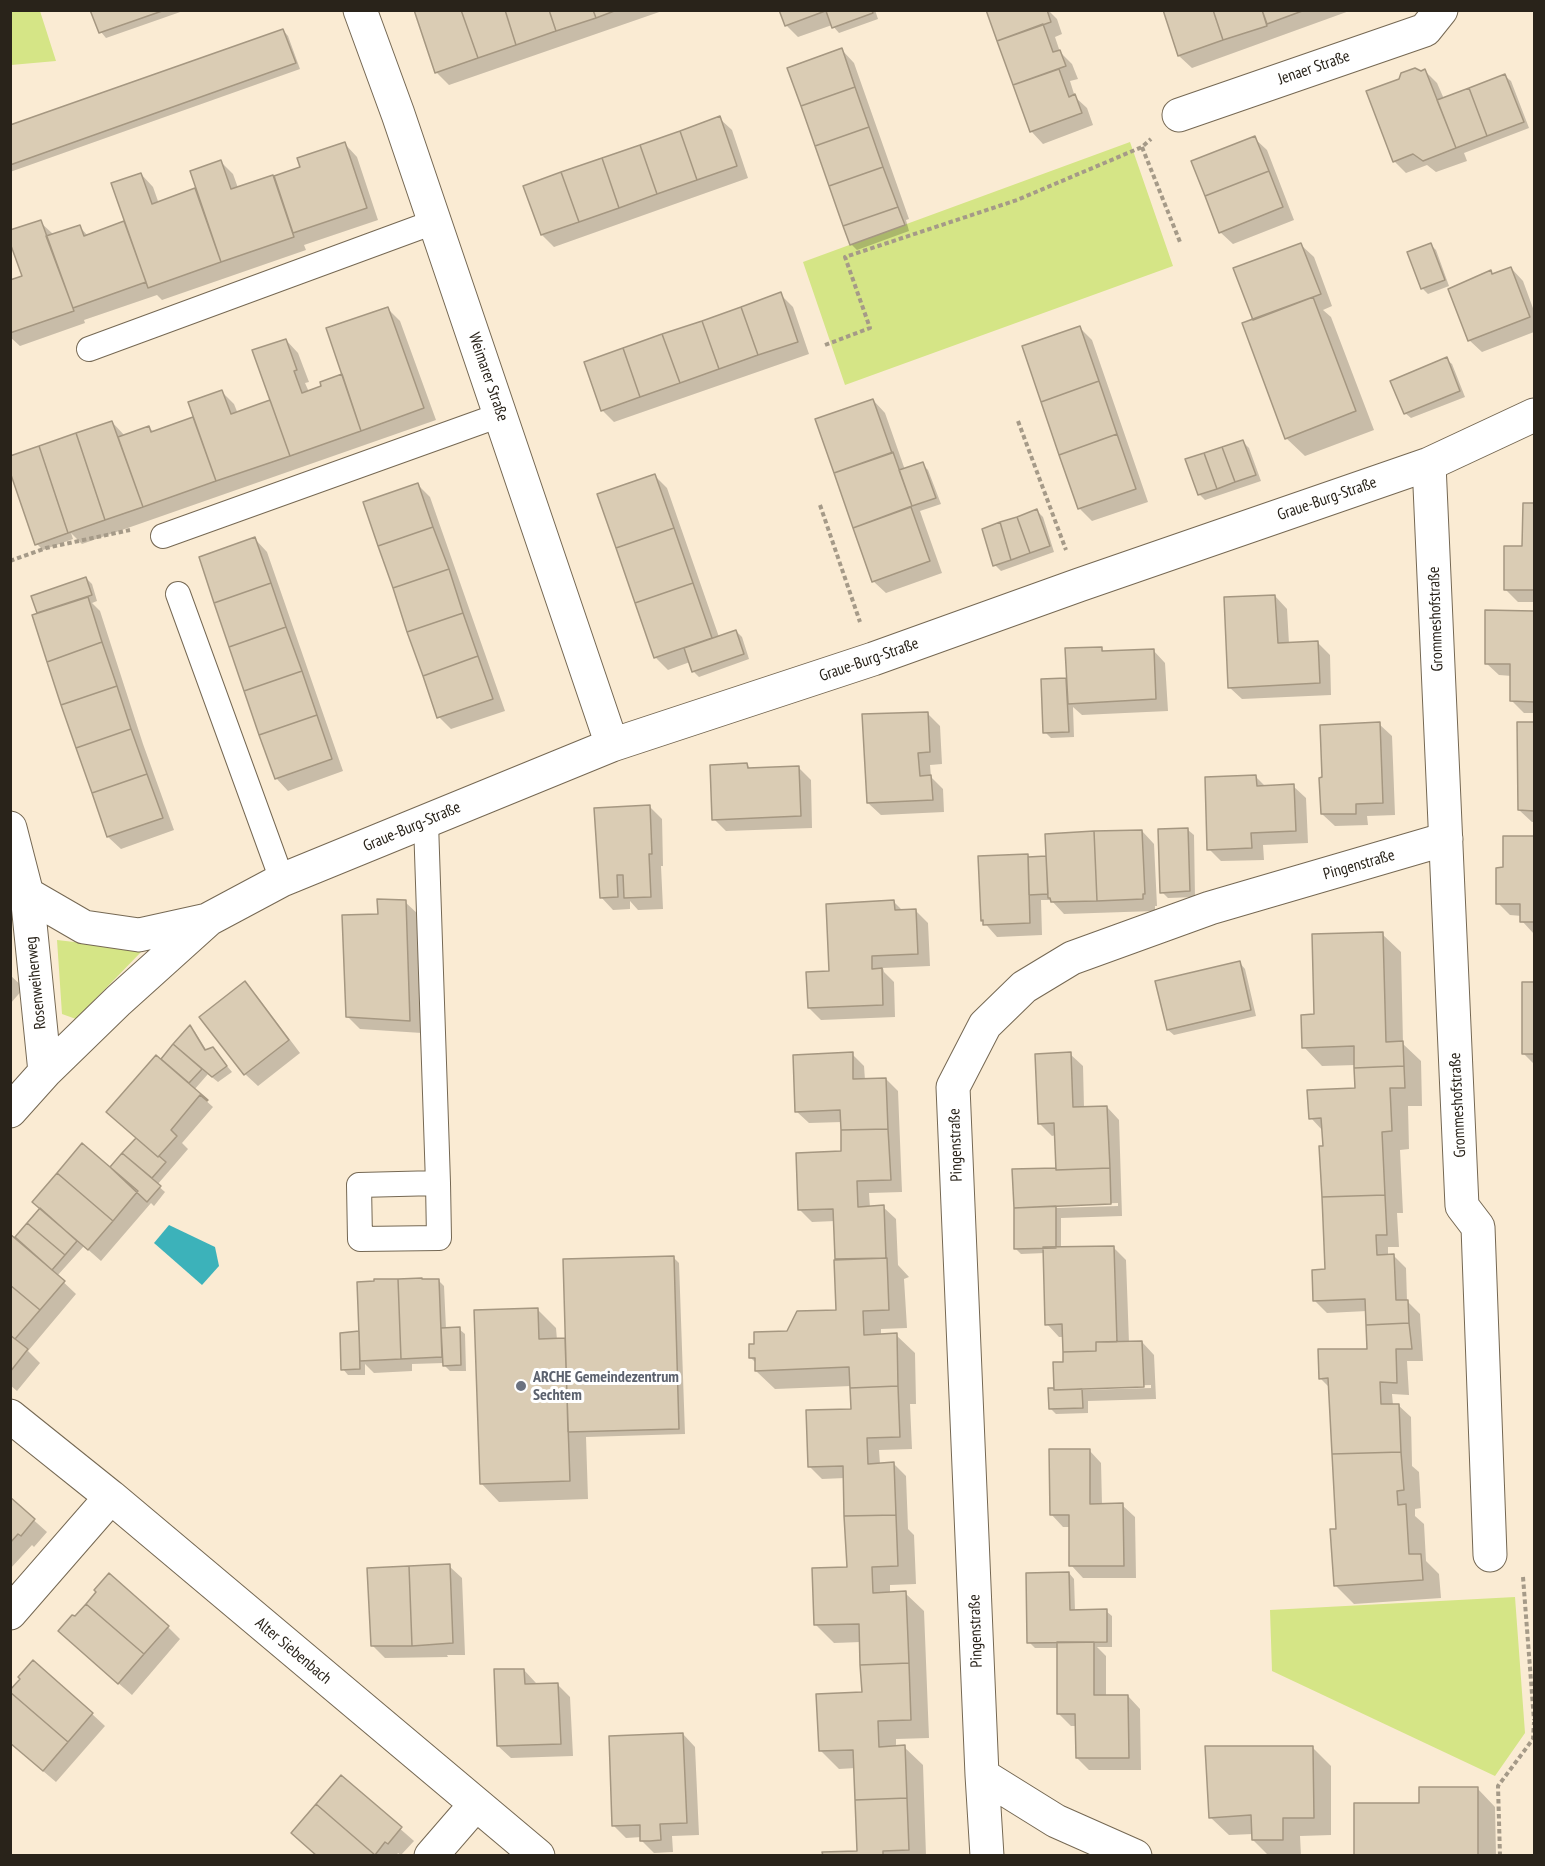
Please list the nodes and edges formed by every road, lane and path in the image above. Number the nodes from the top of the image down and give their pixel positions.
1 (360, 10) edge
2 (1441, 10) edge
3 (1179, 115) joint
4 (1142, 147) junction
5 (434, 222) junction
6 (1180, 242) dead end
7 (825, 345) dead end
8 (89, 349) dead end
9 (501, 415) junction
10 (1534, 415) edge
11 (1018, 421) dead end
12 (1430, 464) junction
13 (820, 505) dead end
14 (134, 529) dead end
15 (163, 536) dead end
16 (10, 561) edge
17 (1078, 585) junction
18 (178, 594) dead end
19 (873, 659) junction
20 (612, 745) junction
21 (426, 823) junction
22 (10, 828) edge
23 (1446, 839) junction
24 (282, 880) junction
25 (27, 894) junction
26 (209, 920) junction
27 (45, 1072) junction
28 (10, 1111) edge
29 (438, 1183) dead end
30 (10, 1416) edge
31 (111, 1497) junction
32 (1490, 1555) joint
33 (10, 1612) edge
34 (1534, 1721) edge
35 (982, 1775) junction
36 (476, 1804) junction
37 (431, 1856) edge
38 (538, 1856) edge
39 (987, 1856) edge
40 (1135, 1856) edge
41 (1500, 1856) edge

1 - 5 street, Weimarer Straße
2 - 3 street, Jenaer Straße
3 - 4 path
4 - 6 path
4 - 7 path
5 - 8 lane
5 - 9 street, Weimarer Straße
9 - 15 lane
9 - 20 street, Weimarer Straße
10 - 12 street, Graue-Burg-Straße
11 - 17 path
12 - 17 street, Graue-Burg-Straße
12 - 23 street, Grommeshofstraße
13 - 19 path
14 - 16 path
17 - 19 street, Graue-Burg-Straße
18 - 24 lane
19 - 20 street, Graue-Burg-Straße
20 - 21 street, Graue-Burg-Straße
21 - 24 street, Graue-Burg-Straße
21 - 29 lane
22 - 25 street
23 - 32 street, Grommeshofstraße
23 - 35 street, Pingenstraße
24 - 26 street, Graue-Burg-Straße
25 - 26 street, Graue-Burg-Straße
25 - 27 street, Rosenweiherweg
26 - 27 street, Graue-Burg-Straße
27 - 28 street
30 - 31 street, Alter Siebenbach
31 - 33 street
31 - 36 street, Alter Siebenbach
32 - 34 path
34 - 41 path
35 - 39 street, Pingenstraße
35 - 40 street
36 - 37 street
36 - 38 street, Alter Siebenbach

